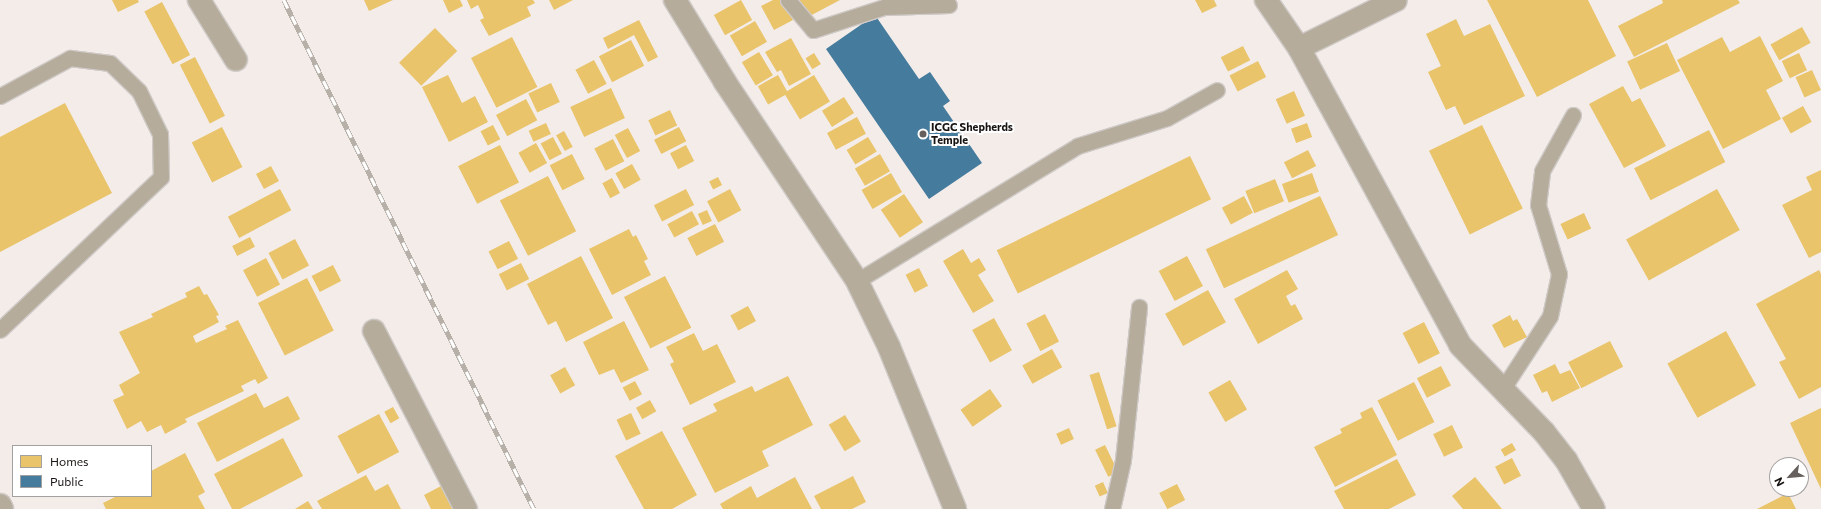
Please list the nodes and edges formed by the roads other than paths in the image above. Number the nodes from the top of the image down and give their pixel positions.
1 (200, 0) edge
2 (675, 0) edge
3 (788, 0) edge
4 (1266, 0) edge
5 (1396, 0) edge
6 (949, 5) dead end
7 (1299, 48) junction
8 (236, 60) dead end
9 (1217, 90) dead end
10 (0, 96) edge
11 (1573, 115) dead end
12 (857, 280) junction
13 (1139, 307) dead end
14 (0, 330) edge
15 (374, 331) dead end
16 (1502, 390) junction
17 (0, 505) edge
18 (2, 509) edge
19 (466, 509) edge
20 (955, 509) edge
21 (1112, 509) edge
22 (1594, 509) edge

1 - 8 street
2 - 12 street
3 - 6 lane
4 - 7 street
5 - 7 street
7 - 16 street
9 - 12 lane
10 - 14 lane
11 - 16 lane
12 - 20 street
13 - 21 lane
15 - 19 street
16 - 22 street
17 - 18 street

